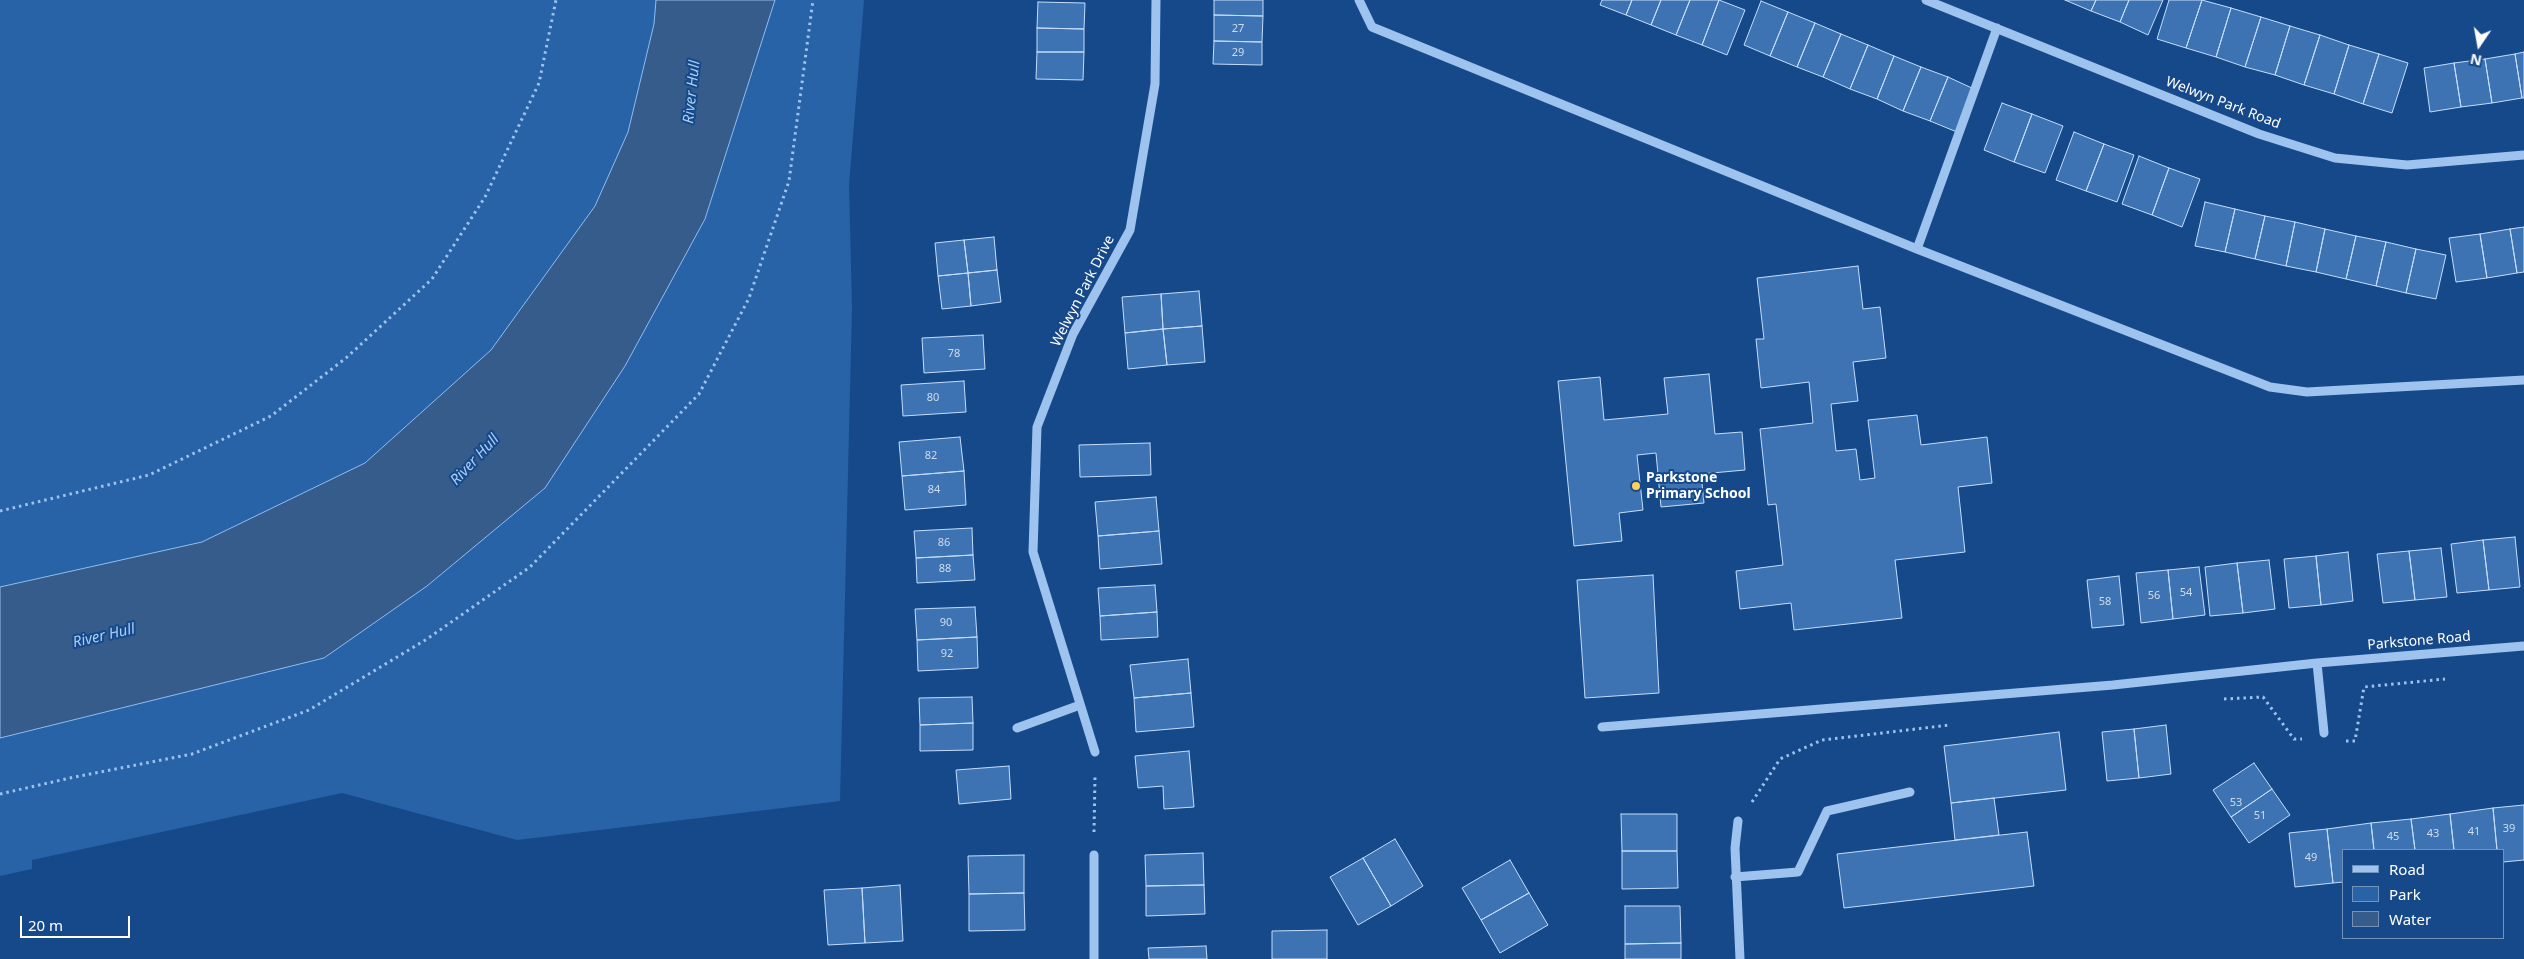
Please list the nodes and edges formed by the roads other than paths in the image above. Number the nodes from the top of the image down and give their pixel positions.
1 (1156, 0) edge
2 (1359, 0) edge
3 (1926, 0) edge
4 (1997, 28) junction
5 (2524, 155) edge
6 (1917, 250) junction
7 (2524, 380) edge
8 (2524, 646) edge
9 (2317, 663) junction
10 (1080, 705) junction
11 (1602, 727) dead end
12 (1017, 728) dead end
13 (2324, 733) dead end
14 (1095, 752) road end
15 (1910, 792) dead end
16 (1738, 821) road end
17 (1094, 855) road end
18 (1736, 877) junction
19 (1094, 959) edge
20 (1740, 959) edge

1 - 10 street, Welwyn Park Drive
2 - 6 street
3 - 4 street, Welwyn Park Road
4 - 5 street, Welwyn Park Road
4 - 6 street
6 - 7 street
8 - 9 street, Parkstone Road
9 - 11 street, Parkstone Road
9 - 13 street
10 - 12 street
10 - 14 street, Welwyn Park Drive
15 - 18 street
16 - 18 street
17 - 19 street
18 - 20 street

